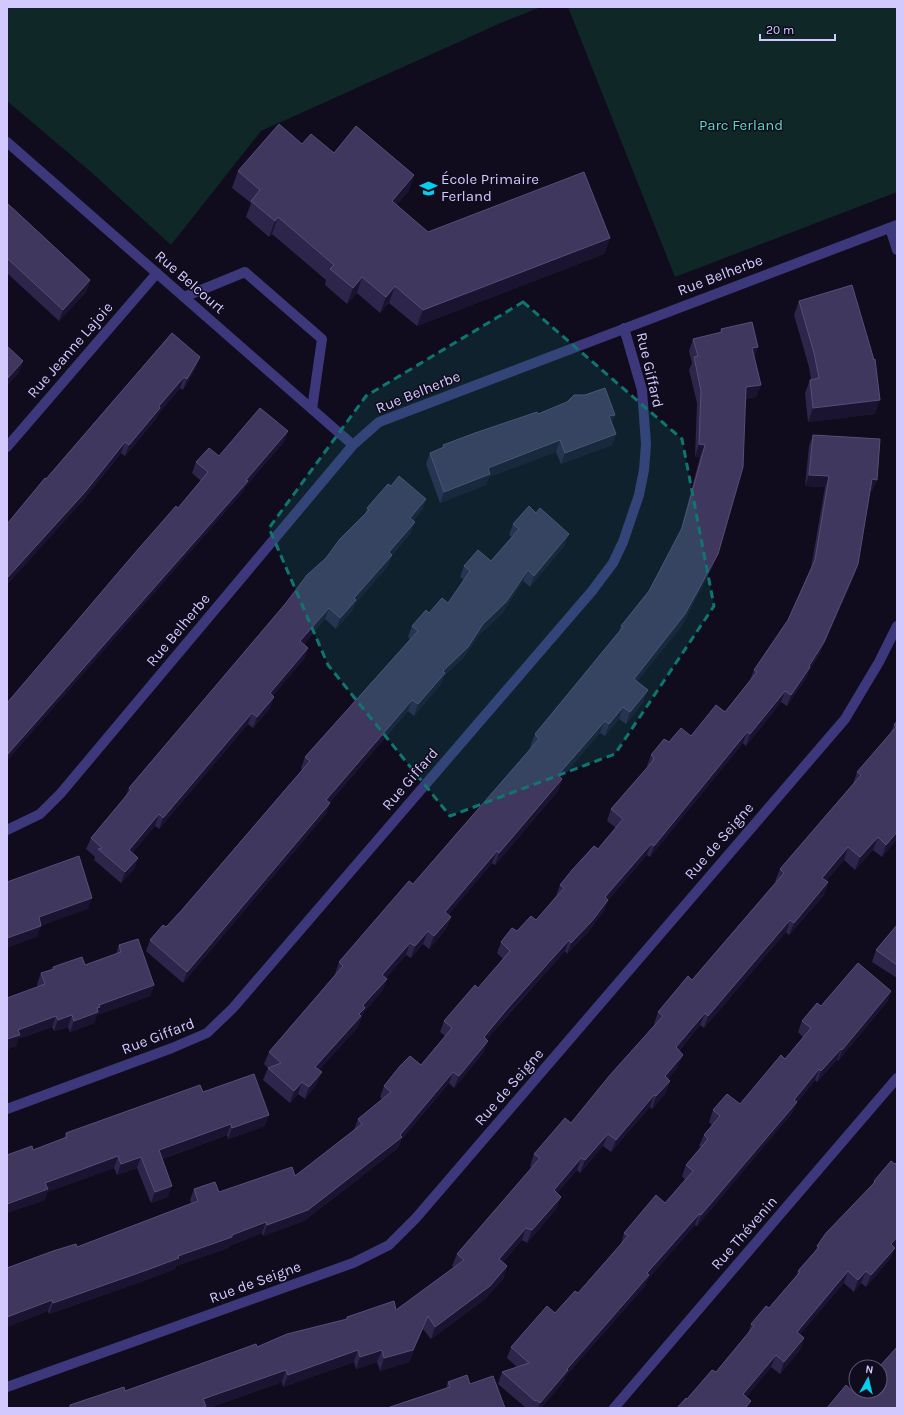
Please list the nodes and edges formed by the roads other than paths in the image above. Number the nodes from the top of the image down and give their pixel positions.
1 (7, 142) edge
2 (894, 226) edge
3 (897, 250) edge
4 (157, 273) junction
5 (184, 297) junction
6 (624, 328) junction
7 (312, 409) junction
8 (353, 445) junction
9 (7, 447) edge
10 (897, 626) edge
11 (7, 830) edge
12 (897, 1078) edge
13 (7, 1109) edge
14 (7, 1387) edge
15 (614, 1408) edge

1 - 4 street, Rue Belcourt
2 - 3 street
2 - 6 street, Rue Belherbe
4 - 5 street, Rue Belcourt
4 - 9 street, Rue Jeanne Lajoie
5 - 7 street, Rue Belcourt
5 - 7 street
6 - 8 street, Rue Belherbe
6 - 13 street, Rue Giffard
7 - 8 street, Rue Belcourt
8 - 11 street, Rue Belherbe
10 - 14 street, Rue de Seigne
12 - 15 street, Rue Thévenin

